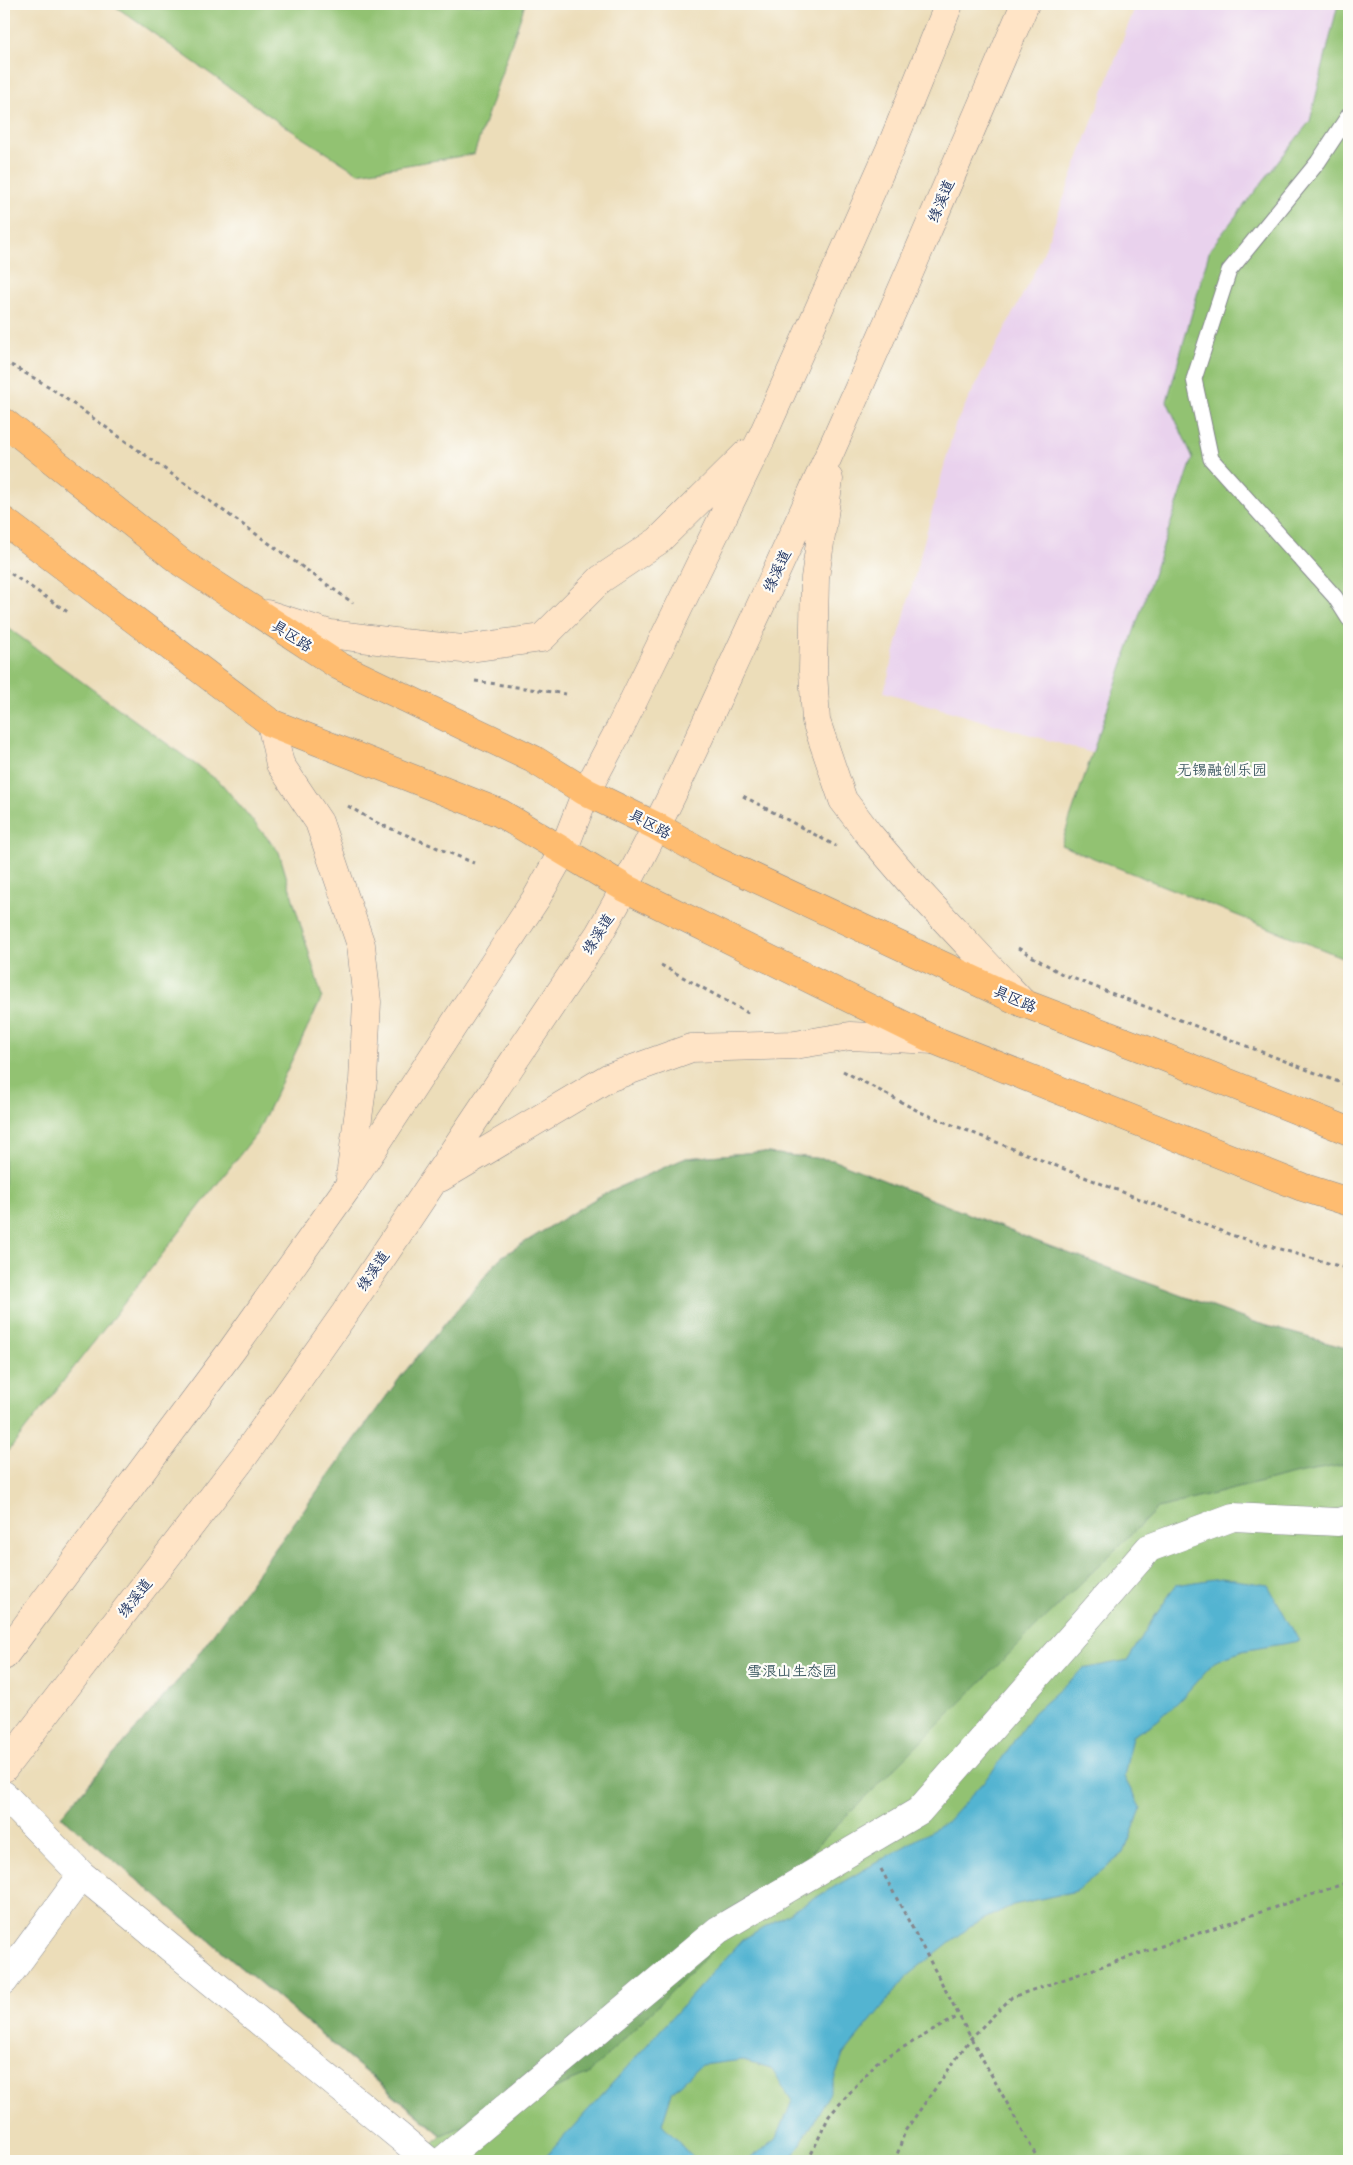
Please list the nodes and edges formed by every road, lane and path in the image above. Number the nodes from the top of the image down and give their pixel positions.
1 (949, 4) edge
2 (1025, 4) edge
3 (1349, 115) edge
4 (4, 362) edge
5 (4, 422) edge
6 (761, 439) junction
7 (833, 449) junction
8 (4, 521) edge
9 (358, 607) dead end
10 (251, 609) junction
11 (1349, 619) edge
12 (469, 680) dead end
13 (566, 694) dead end
14 (271, 722) junction
15 (586, 792) junction
16 (743, 796) dead end
17 (656, 826) junction
18 (838, 847) dead end
19 (563, 851) junction
20 (625, 888) junction
21 (1010, 944) dead end
22 (661, 965) dead end
23 (1023, 1003) junction
24 (755, 1018) dead end
25 (934, 1040) junction
26 (795, 1045) junction
27 (1349, 1086) edge
28 (1349, 1131) edge
29 (434, 1181) junction
30 (350, 1184) junction
31 (1349, 1202) edge
32 (1349, 1269) edge
33 (1346, 1527) edge
34 (4, 1656) edge
35 (4, 1768) edge
36 (4, 1795) edge
37 (867, 1842) junction
38 (82, 1875) junction
39 (1349, 1882) edge
40 (4, 1981) edge
41 (959, 2016) junction
42 (971, 2038) junction
43 (429, 2161) edge
44 (442, 2161) edge
45 (808, 2161) edge
46 (895, 2161) edge
47 (1039, 2161) edge

1 - 6 main road
2 - 7 main road, 缘溪道
3 - 11 lane
4 - 9 path
5 - 10 highway, 具区路
6 - 10 main road
6 - 15 main road
7 - 17 main road, 缘溪道
7 - 23 main road
8 - 14 highway
10 - 15 highway, 具区路
12 - 13 path
14 - 19 highway
14 - 30 main road
15 - 17 highway, 具区路
15 - 19 main road
16 - 18 path
17 - 20 main road, 缘溪道
17 - 23 highway, 具区路
19 - 20 highway
19 - 30 main road
20 - 25 highway
20 - 29 main road, 缘溪道
21 - 27 path
22 - 24 path
23 - 28 highway, 具区路
25 - 26 main road
25 - 31 highway
26 - 29 main road
26 - 32 path
29 - 35 main road, 缘溪道
30 - 34 main road
33 - 37 street
36 - 38 street
37 - 41 path
37 - 44 street
38 - 40 street
38 - 43 street
39 - 42 path
41 - 42 path
41 - 45 path
42 - 46 path
42 - 47 path

